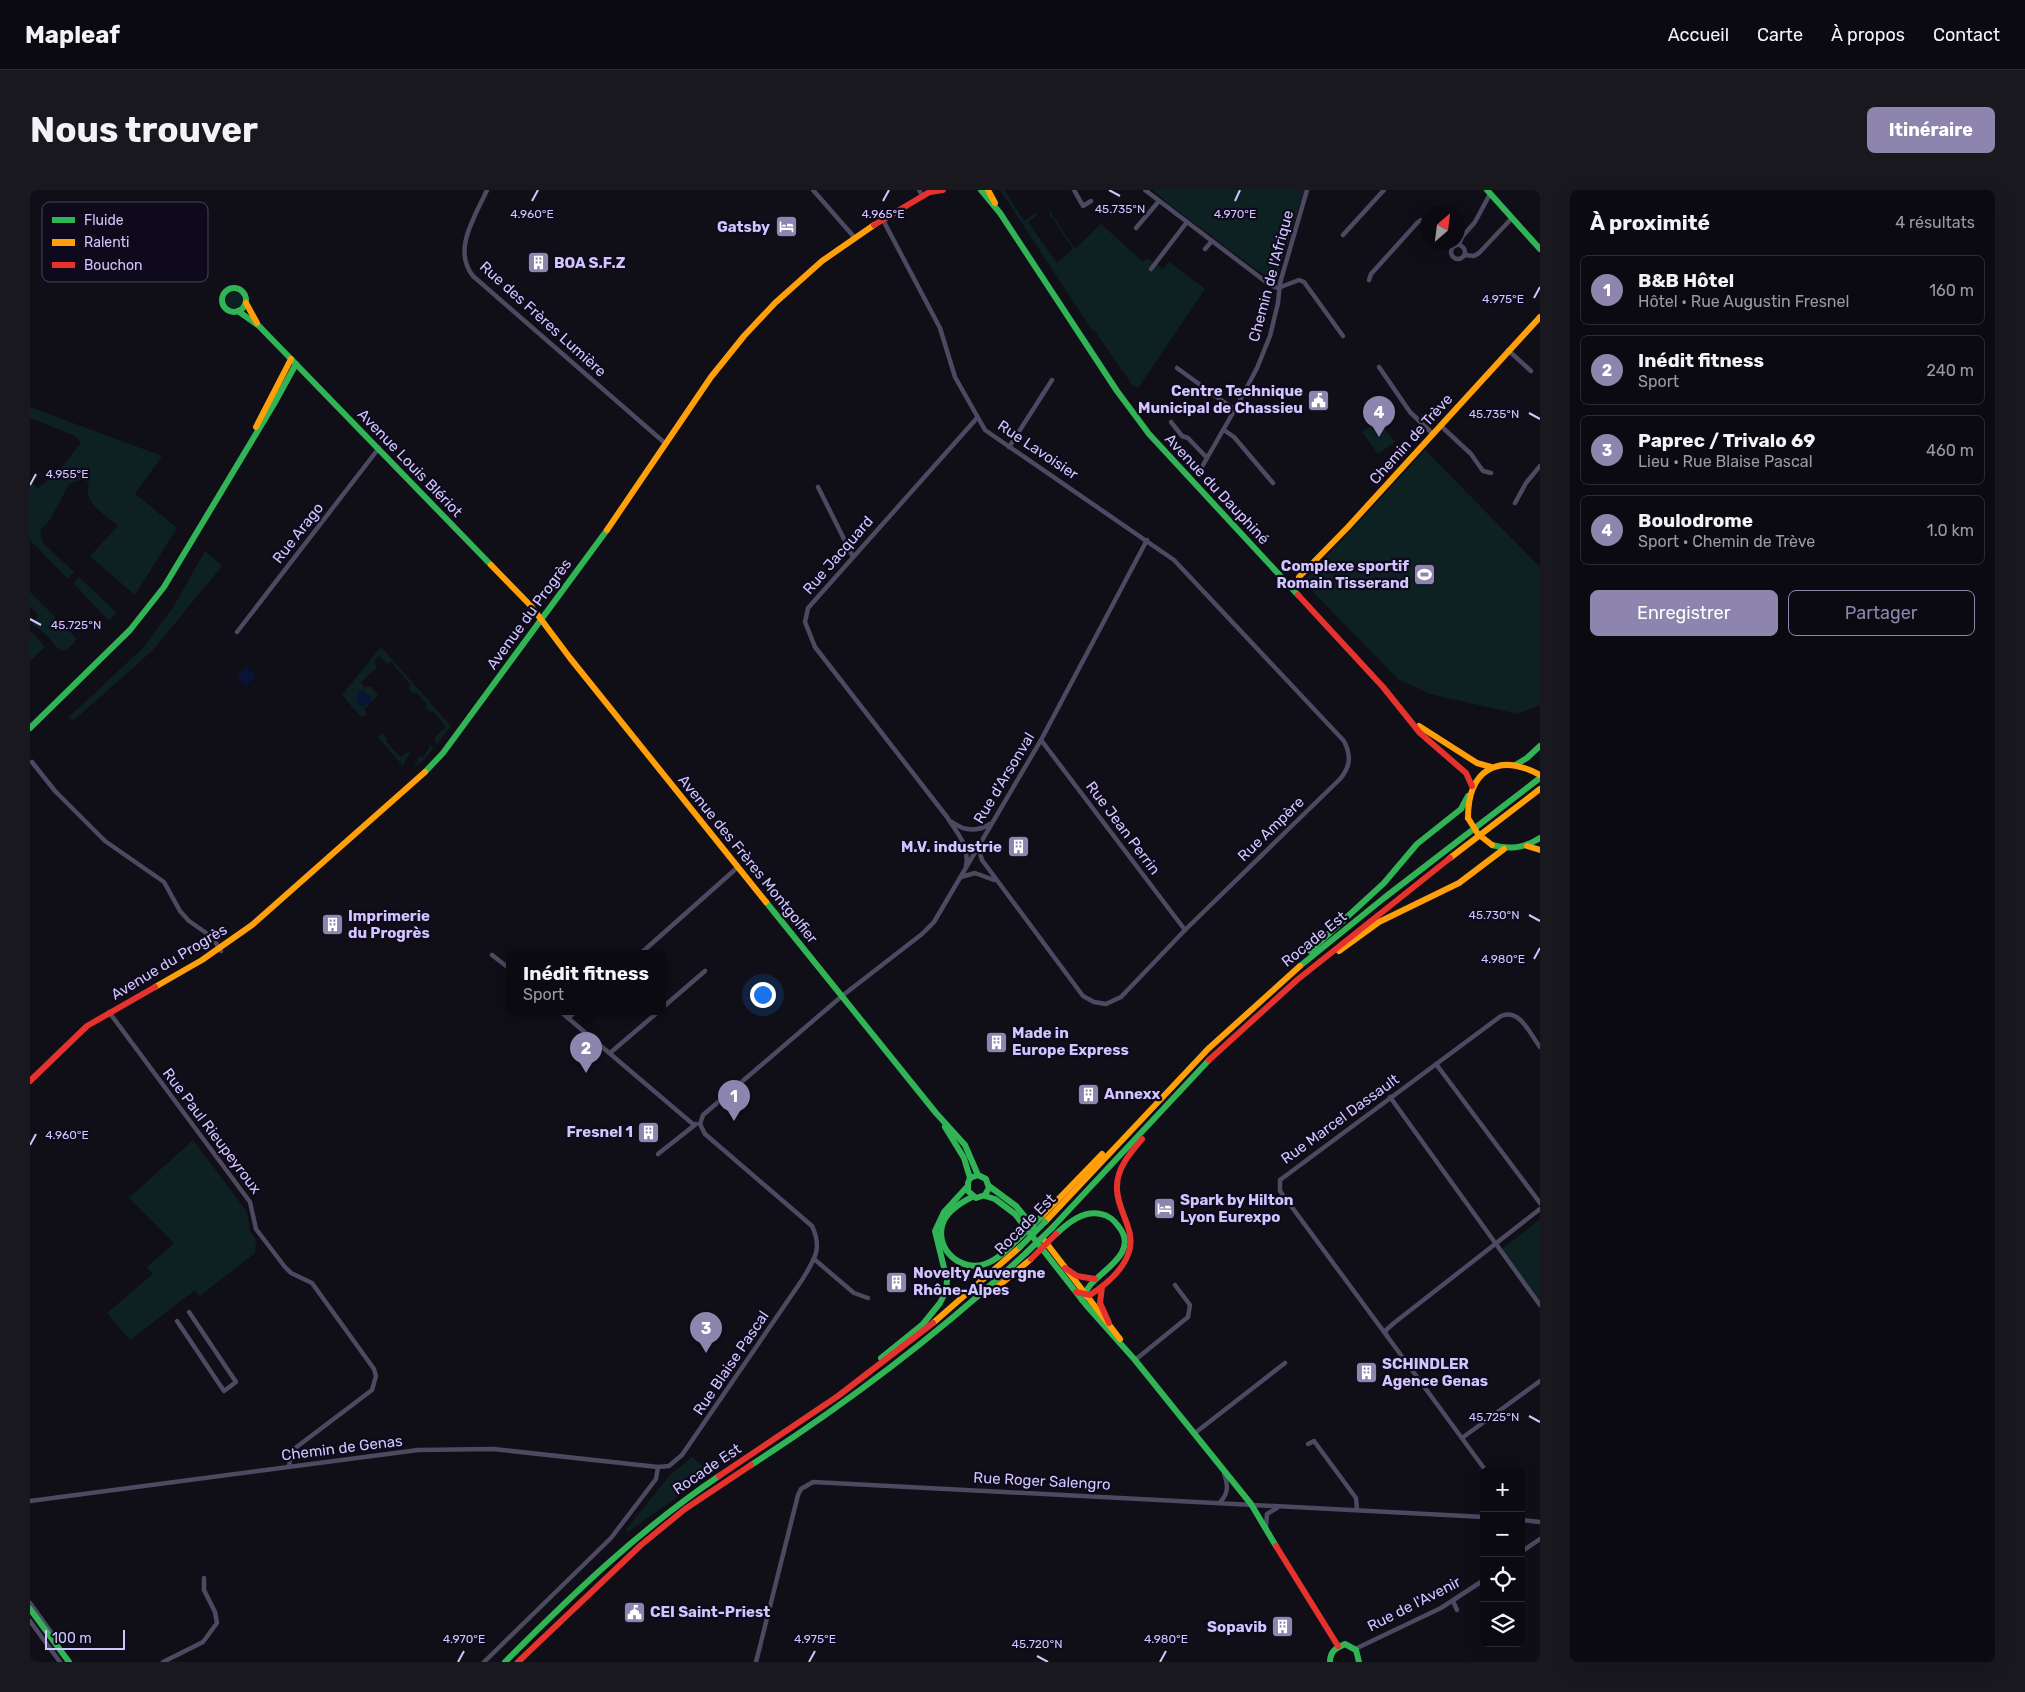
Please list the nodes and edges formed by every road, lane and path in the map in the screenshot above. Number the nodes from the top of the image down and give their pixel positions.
1 (487, 190) edge
2 (813, 190) edge
3 (919, 190) edge
4 (942, 190) edge
5 (981, 190) edge
6 (988, 190) edge
7 (1074, 190) edge
8 (1145, 190) edge
9 (1307, 190) edge
10 (1384, 190) edge
11 (931, 191) edge
12 (1488, 192) edge
13 (923, 196) junction
14 (1091, 201) dead end
15 (1159, 201) junction
16 (1000, 213) junction
17 (1512, 218) junction
18 (883, 220) junction
19 (1420, 221) edge
20 (1187, 222) junction
21 (1136, 228) dead end
22 (1465, 234) edge
23 (1343, 236) dead end
24 (855, 238) junction
25 (1212, 241) junction
26 (1205, 249) dead end
27 (1540, 249) edge
28 (1452, 250) edge
29 (1465, 250) edge
30 (1465, 255) junction
31 (1151, 269) dead end
32 (1369, 280) dead end
33 (1278, 288) junction
34 (246, 302) junction
35 (238, 311) junction
36 (1540, 317) edge
37 (258, 326) junction
38 (1343, 336) dead end
39 (1508, 350) junction
40 (293, 362) junction
41 (1379, 367) dead end
42 (1177, 368) dead end
43 (1531, 371) dead end
44 (1052, 380) dead end
45 (1235, 410) junction
46 (978, 418) junction
47 (1171, 422) dead end
48 (1441, 426) junction
49 (1224, 430) junction
50 (1434, 434) junction
51 (666, 444) junction
52 (1009, 447) junction
53 (379, 448) junction
54 (1207, 458) junction
55 (1540, 466) edge
56 (1199, 472) dead end
57 (1491, 473) dead end
58 (1273, 483) dead end
59 (818, 486) dead end
60 (1515, 503) dead end
61 (1147, 540) junction
62 (853, 557) junction
63 (1299, 577) dead end
64 (542, 620) junction
65 (237, 632) dead end
66 (1405, 714) junction
67 (30, 728) edge
68 (1041, 740) junction
69 (1540, 746) edge
70 (32, 762) dead end
71 (1517, 764) junction
72 (1492, 767) junction
73 (1540, 776) edge
74 (1472, 786) junction
75 (1540, 788) edge
76 (1468, 796) junction
77 (947, 817) junction
78 (991, 823) junction
79 (1540, 838) edge
80 (981, 842) junction
81 (1527, 846) junction
82 (1504, 849) junction
83 (1540, 850) edge
84 (738, 867) junction
85 (965, 870) junction
86 (960, 878) junction
87 (997, 882) junction
88 (1185, 930) junction
89 (220, 950) junction
90 (645, 950) edge
91 (492, 955) dead end
92 (1318, 962) junction
93 (506, 966) edge
94 (705, 971) dead end
95 (1293, 971) junction
96 (842, 996) junction
97 (666, 1005) edge
98 (109, 1012) junction
99 (564, 1015) edge
100 (572, 1015) edge
101 (654, 1015) edge
102 (568, 1018) junction
103 (1540, 1047) edge
104 (610, 1053) junction
105 (1436, 1064) junction
106 (30, 1081) edge
107 (1390, 1098) junction
108 (936, 1113) junction
109 (700, 1124) junction
110 (694, 1125) junction
111 (1148, 1125) junction
112 (658, 1154) dead end
113 (978, 1175) junction
114 (970, 1178) junction
115 (989, 1186) junction
116 (966, 1188) junction
117 (985, 1196) junction
118 (972, 1197) junction
119 (1540, 1203) edge
120 (1540, 1209) edge
121 (1054, 1231) junction
122 (1018, 1244) junction
123 (1497, 1244) junction
124 (814, 1259) junction
125 (1065, 1268) junction
126 (1095, 1279) junction
127 (1174, 1285) dead end
128 (1102, 1287) junction
129 (1083, 1297) junction
130 (868, 1298) dead end
131 (1540, 1305) edge
132 (189, 1312) dead end
133 (176, 1320) dead end
134 (1109, 1323) junction
135 (1387, 1336) junction
136 (1135, 1360) junction
137 (1285, 1363) dead end
138 (1540, 1381) edge
139 (854, 1385) junction
140 (1195, 1433) junction
141 (1462, 1438) junction
142 (1308, 1444) dead end
143 (289, 1467) junction
144 (1222, 1467) junction
145 (1483, 1467) edge
146 (658, 1468) junction
147 (30, 1501) edge
148 (1220, 1503) junction
149 (1251, 1504) junction
150 (1284, 1507) junction
151 (1357, 1510) junction
152 (1480, 1517) edge
153 (1525, 1520) edge
154 (1540, 1522) edge
155 (1266, 1527) junction
156 (1540, 1539) edge
157 (1525, 1549) edge
158 (204, 1578) dead end
159 (1480, 1583) edge
160 (1453, 1602) junction
161 (30, 1603) edge
162 (30, 1610) edge
163 (1457, 1610) dead end
164 (30, 1615) edge
165 (30, 1621) edge
166 (1338, 1646) junction
167 (1355, 1648) junction
168 (60, 1662) edge
169 (64, 1662) edge
170 (69, 1662) edge
171 (73, 1662) edge
172 (162, 1662) edge
173 (484, 1662) edge
174 (505, 1662) edge
175 (518, 1662) edge
176 (756, 1662) edge
177 (1329, 1662) edge
178 (1359, 1662) edge

1 - 51 street, Rue des Frères Lumière
2 - 24 street
3 - 13 street
4 - 11 main road, Avenue du Progrès
5 - 16 main road, Avenue du Dauphiné
6 - 16 main road, Avenue du Dauphiné
7 - 14 street
8 - 15 street
9 - 33 street, Chemin de l'Afrique
10 - 23 street
11 - 13 main road, Avenue du Progrès
12 - 17 main road
12 - 22 street
13 - 18 main road, Avenue du Progrès
15 - 20 street
15 - 21 street
16 - 66 main road, Avenue du Dauphiné
17 - 27 main road
17 - 30 street
18 - 24 main road, Avenue du Progrès
18 - 46 street, Rue Lavoisier
19 - 32 street
20 - 25 street
20 - 31 street
24 - 51 main road, Avenue du Progrès
25 - 26 street
25 - 33 street
28 - 30 street
29 - 30 street
33 - 38 street
33 - 45 street, Chemin de l'Afrique
34 - 35 main road
34 - 35 main road
34 - 37 main road, Avenue Louis Blériot
35 - 37 main road, Avenue Louis Blériot
36 - 39 main road, Chemin de Trève
37 - 40 main road, Avenue Louis Blériot
39 - 43 street
39 - 48 main road, Chemin de Trève
40 - 53 main road, Avenue Louis Blériot
40 - 67 main road
41 - 50 street
42 - 45 street
44 - 52 street
45 - 49 street, Chemin de l'Afrique
46 - 52 street, Rue Lavoisier
46 - 62 street, Rue Jacquard
47 - 54 street
48 - 50 main road, Chemin de Trève
48 - 57 street
49 - 54 street, Chemin de l'Afrique
49 - 58 street
50 - 63 main road, Chemin de Trève
51 - 64 main road, Avenue du Progrès
52 - 61 street, Rue Lavoisier
53 - 64 main road, Avenue Louis Blériot
53 - 65 street, Rue Arago
54 - 56 street, Chemin de l'Afrique
55 - 60 street
59 - 62 street
61 - 68 street, Rue d'Arsonval
61 - 88 street, Rue Ampère
62 - 77 street, Rue Jacquard
64 - 84 main road, Avenue des Frères Montgolfier
64 - 89 main road, Avenue du Progrès
66 - 72 main road, Avenue du Dauphiné
66 - 74 main road, Avenue du Dauphiné
68 - 78 street, Rue d'Arsonval
68 - 88 street, Rue Jean Perrin
69 - 71 main road
70 - 89 street
71 - 72 main road
71 - 73 main road
72 - 74 main road
73 - 95 main road, Rocade Est
74 - 76 main road
75 - 92 main road, Rocade Est
76 - 82 main road, bridge
76 - 95 main road
77 - 78 street, Rue Jacquard
77 - 85 street, Rue Jacquard
78 - 80 street, Rue d'Arsonval
79 - 81 main road
80 - 85 street, Rue d'Arsonval
80 - 87 street, Rue Ampère
81 - 82 main road
81 - 83 main road
82 - 92 main road
84 - 90 street
84 - 96 main road, Avenue des Frères Montgolfier
85 - 86 street, Rue d'Arsonval
86 - 87 street
86 - 96 street, Rue d'Arsonval
87 - 88 street, Rue Ampère
89 - 98 main road, Avenue du Progrès
91 - 93 street
92 - 111 main road, Rocade Est
94 - 97 street
95 - 122 main road, Rocade Est, bridge
96 - 108 main road, Avenue des Frères Montgolfier
96 - 109 street, Rue d'Arsonval
98 - 106 main road, Avenue du Progrès
98 - 143 street, Rue Paul Rieupeyroux
99 - 102 street
100 - 102 street
101 - 104 street
102 - 104 street
103 - 105 street, Rue Marcel Dassault
104 - 110 street
105 - 107 street, Rue Marcel Dassault
105 - 119 street
107 - 123 street
107 - 135 street, Rue Marcel Dassault
108 - 113 main road, Avenue des Frères Montgolfier
108 - 114 main road, Avenue des Frères Montgolfier
109 - 110 street
109 - 124 street
110 - 112 street
111 - 121 main road, Rocade Est
111 - 128 main road
113 - 114 main road
113 - 115 main road, Avenue des Frères Montgolfier
114 - 116 main road
115 - 117 main road
115 - 125 main road, Avenue des Frères Montgolfier
116 - 118 main road
116 - 139 main road
117 - 118 main road
117 - 129 main road
118 - 122 main road
120 - 123 street
121 - 126 main road
121 - 175 main road, Rocade Est, bridge
122 - 139 main road, Rocade Est
123 - 131 street
123 - 135 street
124 - 130 street
124 - 146 street, Rue Blaise Pascal
125 - 126 main road
125 - 129 main road, Avenue des Frères Montgolfier
126 - 129 main road
127 - 136 street
128 - 129 main road
128 - 134 main road
129 - 134 main road, Avenue des Frères Montgolfier
129 - 136 main road, Avenue des Frères Montgolfier
132 - 133 street
134 - 136 main road, Avenue des Frères Montgolfier
135 - 141 street, Rue Marcel Dassault
136 - 140 main road, Avenue des Frères Montgolfier
137 - 140 street
138 - 141 street
139 - 174 main road, Rocade Est
140 - 144 main road, Avenue des Frères Montgolfier
141 - 145 street, Rue Marcel Dassault
142 - 151 street
143 - 146 street, Chemin de Genas
143 - 147 street, Chemin de Genas
144 - 148 street
144 - 149 main road, Avenue des Frères Montgolfier
146 - 173 street
148 - 149 street, Rue Roger Salengro
148 - 176 street, Rue Roger Salengro
149 - 150 street, Rue Roger Salengro
149 - 155 main road, Avenue des Frères Montgolfier
150 - 151 street, Rue Roger Salengro
150 - 155 street
151 - 152 street, Rue Roger Salengro
153 - 154 street
155 - 166 main road, Avenue des Frères Montgolfier
156 - 157 street
158 - 172 street
159 - 160 street, Rue de l'Avenir
160 - 163 street
160 - 167 street, Rue de l'Avenir
161 - 171 street
162 - 170 main road
164 - 169 main road
165 - 168 street
166 - 167 main road
166 - 177 main road
167 - 178 main road

